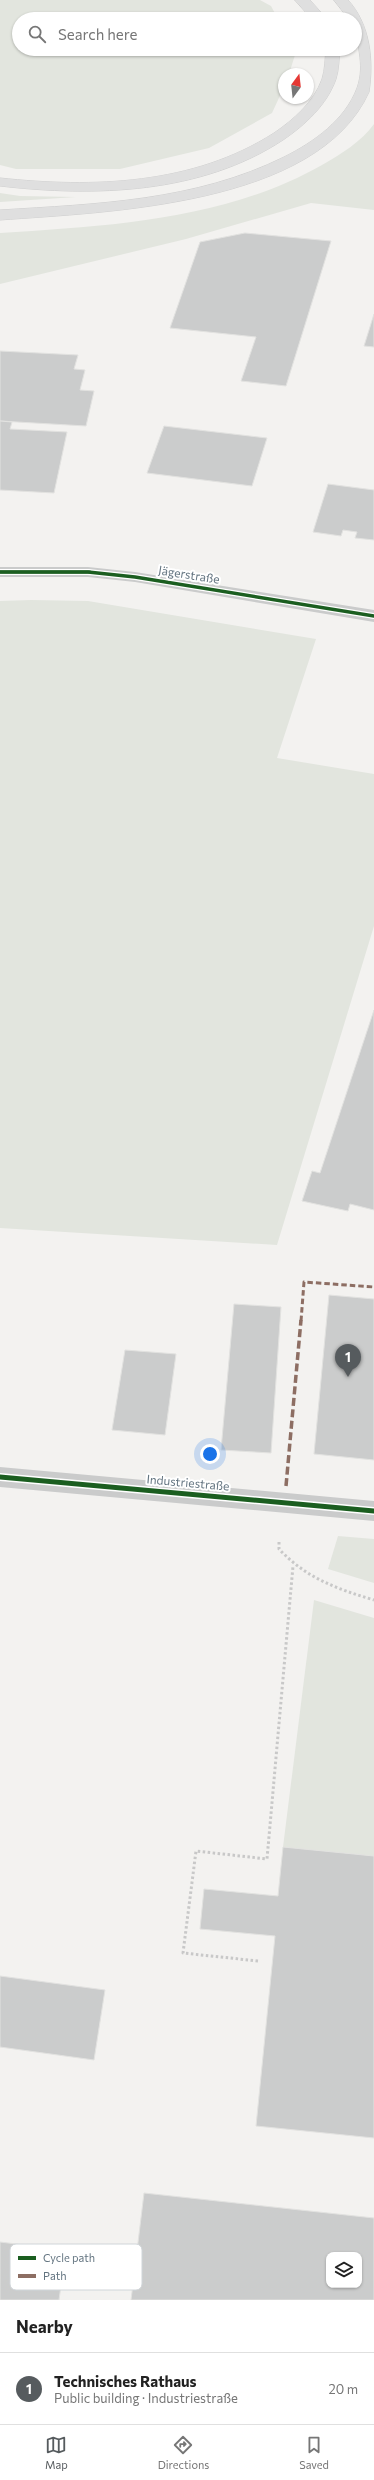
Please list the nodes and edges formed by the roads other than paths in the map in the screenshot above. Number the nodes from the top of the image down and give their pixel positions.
1 (302, 0) edge
2 (341, 0) edge
3 (313, 12) edge
4 (351, 12) edge
5 (362, 31) edge
6 (333, 56) edge
7 (0, 182) edge
8 (0, 215) edge
9 (0, 572) edge
10 (374, 616) edge
11 (0, 1477) edge
12 (374, 1511) edge

1 - 3 highway
2 - 4 highway
5 - 8 highway
6 - 7 highway
9 - 10 street, Jägerstraße
11 - 12 street, Industriestraße

